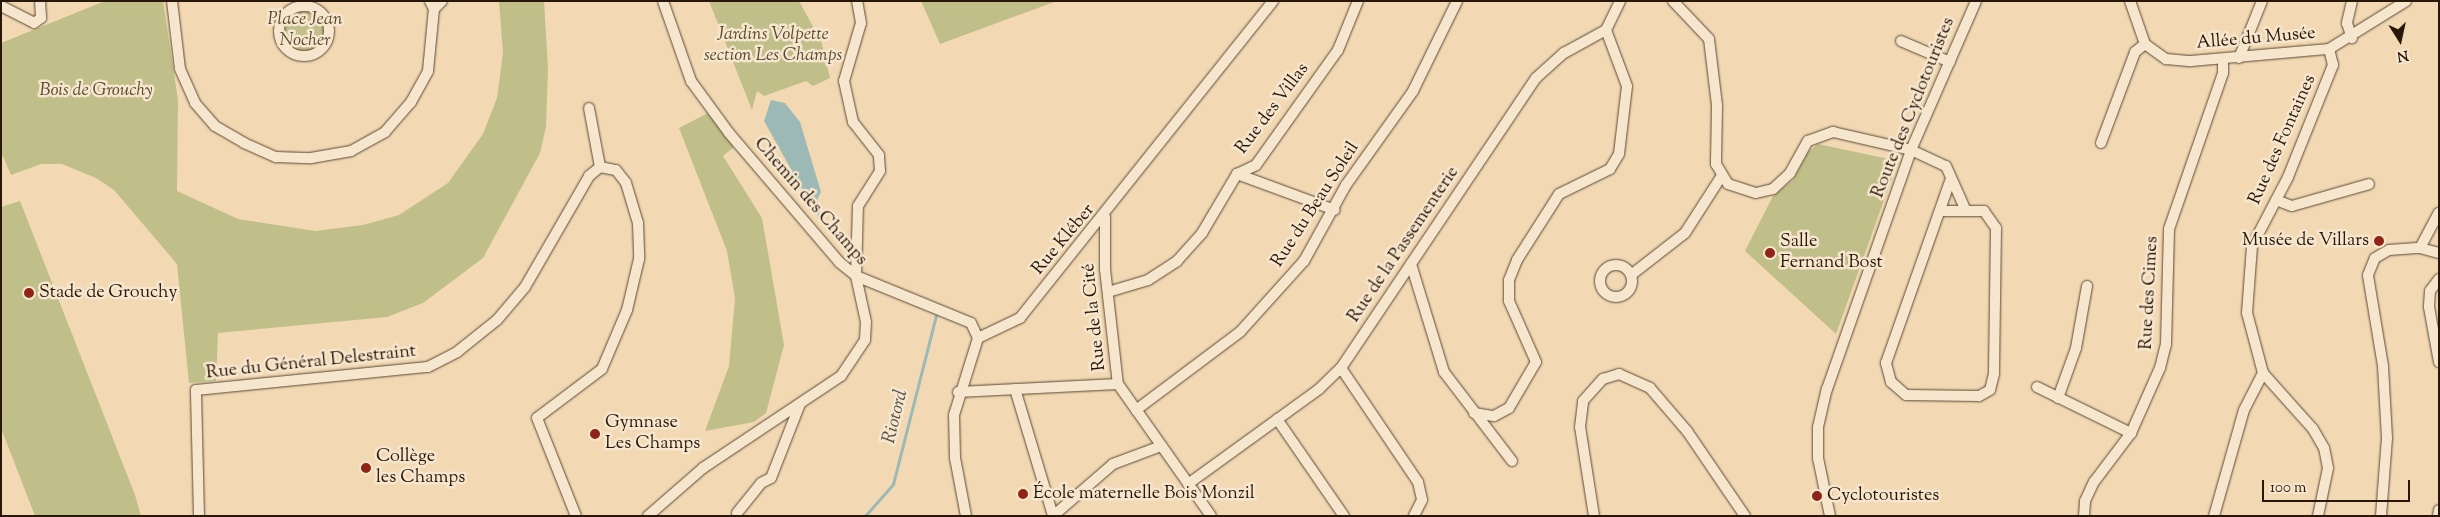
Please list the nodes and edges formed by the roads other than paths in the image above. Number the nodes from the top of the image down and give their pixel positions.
1 (40, 1) edge
2 (172, 1) edge
3 (442, 1) edge
4 (663, 1) edge
5 (857, 1) edge
6 (1273, 1) edge
7 (1358, 1) edge
8 (1456, 1) edge
9 (1620, 1) edge
10 (1673, 1) edge
11 (1976, 1) edge
12 (2130, 1) edge
13 (2262, 1) edge
14 (2352, 1) edge
15 (2406, 1) edge
16 (432, 5) edge
17 (1, 6) edge
18 (320, 6) edge
19 (1606, 30) junction
20 (2352, 38) junction
21 (1901, 41) dead end
22 (2145, 44) junction
23 (2329, 49) junction
24 (2239, 58) junction
25 (2223, 59) junction
26 (1950, 62) junction
27 (589, 108) dead end
28 (2101, 143) dead end
29 (1911, 150) junction
30 (600, 167) junction
31 (1237, 174) junction
32 (1721, 177) junction
33 (1951, 178) junction
34 (2369, 184) dead end
35 (2276, 200) junction
36 (1334, 210) junction
37 (1940, 211) junction
38 (1966, 211) junction
39 (2439, 213) edge
40 (1105, 216) junction
41 (2420, 248) junction
42 (2439, 253) edge
43 (1411, 264) junction
44 (1630, 275) dead end
45 (856, 276) junction
46 (2439, 279) edge
47 (2087, 286) dead end
48 (1108, 292) junction
49 (978, 338) junction
50 (2439, 362) edge
51 (1341, 368) junction
52 (2263, 373) junction
53 (1118, 384) junction
54 (2037, 387) dead end
55 (1015, 389) junction
56 (958, 392) junction
57 (2058, 398) junction
58 (800, 404) junction
59 (1136, 410) junction
60 (1474, 414) junction
61 (1277, 419) junction
62 (2131, 433) junction
63 (1161, 446) junction
64 (1512, 461) dead end
65 (1188, 484) junction
66 (2439, 510) edge
67 (736, 512) dead end
68 (199, 516) edge
69 (576, 516) edge
70 (648, 516) edge
71 (966, 516) edge
72 (1053, 516) edge
73 (1210, 516) edge
74 (1344, 516) edge
75 (1414, 516) edge
76 (1594, 516) edge
77 (1745, 516) edge
78 (1830, 516) edge
79 (2084, 516) edge
80 (2214, 516) edge
81 (2318, 516) edge
82 (2381, 516) edge
83 (2438, 516) edge

1 - 17 street
2 - 16 street
3 - 16 street
4 - 45 street, Chemin des Champs
5 - 45 street
6 - 40 street, Rue Kléber
7 - 31 street, Rue des Villas
8 - 36 street, Rue du Beau Soleil
9 - 19 street
10 - 32 street
11 - 26 street, Route des Cyclotouristes
12 - 22 street
13 - 24 street
14 - 20 street
15 - 20 street, Allée du Musée
18 - 18 street
19 - 43 street, Rue de la Passementerie
19 - 60 street
20 - 23 street, Allée du Musée
21 - 26 street
22 - 25 street, Allée du Musée
22 - 28 street
23 - 24 street, Allée du Musée
23 - 35 street, Rue des Fontaines
24 - 25 street, Allée du Musée
25 - 62 street, Rue des Cimes
26 - 29 street, Route des Cyclotouristes
27 - 30 street
29 - 32 street
29 - 33 street
29 - 78 street, Route des Cyclotouristes
30 - 68 street, Rue du Général Delestraint
30 - 69 street
31 - 36 street
31 - 48 street, Rue des Villas
32 - 44 street
33 - 37 street
33 - 38 street
34 - 35 street
35 - 52 street, Rue des Fontaines
36 - 59 street, Rue du Beau Soleil
37 - 38 street
37 - 38 street
39 - 41 street
40 - 48 street, Rue de la Cité
40 - 49 street, Rue Kléber
41 - 42 street
41 - 82 street
43 - 51 street, Rue de la Passementerie
43 - 60 street
45 - 49 street
45 - 58 street, Chemin des Champs
46 - 50 street
47 - 57 street
48 - 53 street, Rue de la Cité
49 - 56 street
51 - 61 street, Rue de la Passementerie
51 - 75 street
52 - 80 street
52 - 81 street, Rue des Fontaines
53 - 55 street
53 - 59 street
54 - 57 street
55 - 56 street
55 - 72 street
56 - 71 street
57 - 62 street
58 - 67 street
58 - 70 street, Chemin des Champs
59 - 63 street
60 - 64 street
61 - 65 street, Rue de la Passementerie
61 - 74 street
62 - 79 street, Rue des Cimes
63 - 65 street
63 - 72 street
65 - 73 street
66 - 83 street
76 - 77 street

